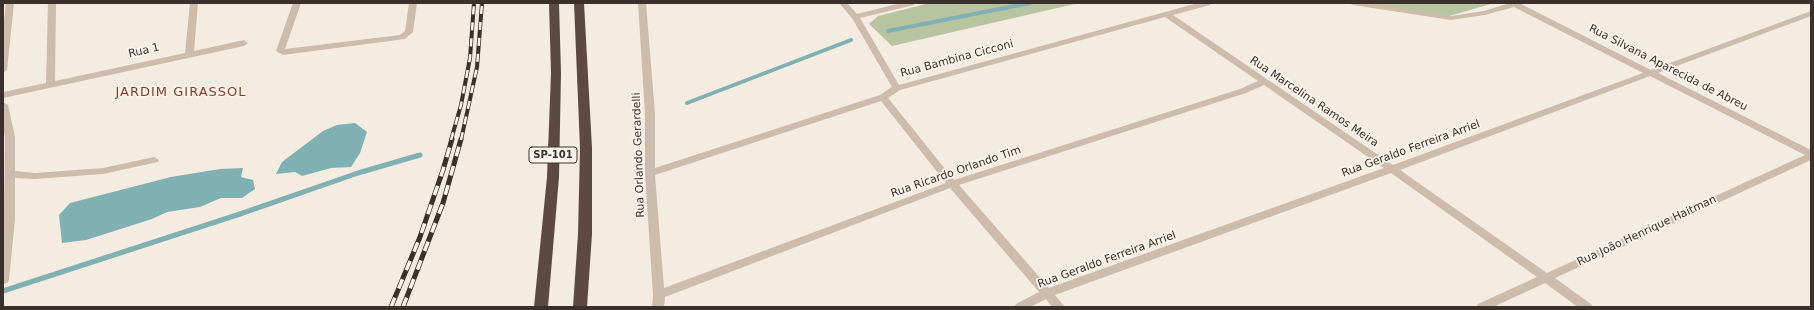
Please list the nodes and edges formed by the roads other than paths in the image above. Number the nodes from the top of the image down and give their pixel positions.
1 (10, 3) edge
2 (52, 3) edge
3 (194, 3) edge
4 (297, 3) edge
5 (413, 3) edge
6 (554, 3) edge
7 (579, 3) edge
8 (642, 3) edge
9 (843, 3) edge
10 (911, 3) edge
11 (1206, 3) edge
12 (1353, 3) edge
13 (1516, 4) edge
14 (1811, 13) edge
15 (1166, 14) junction
16 (855, 17) junction
17 (244, 42) dead end
18 (189, 54) junction
19 (3, 70) edge
20 (1652, 73) junction
21 (1264, 82) junction
22 (50, 85) junction
23 (896, 88) junction
24 (3, 95) edge
25 (883, 97) junction
26 (3, 105) edge
27 (6, 138) edge
28 (1811, 155) edge
29 (154, 160) dead end
30 (1392, 169) junction
31 (650, 173) junction
32 (10, 174) junction
33 (952, 184) junction
34 (1545, 278) junction
35 (3, 280) edge
36 (1048, 293) junction
37 (659, 295) junction
38 (541, 307) edge
39 (580, 307) edge
40 (658, 307) edge
41 (1020, 307) edge
42 (1059, 307) edge
43 (1482, 307) edge
44 (1586, 307) edge

1 - 19 street
2 - 22 street
3 - 18 street
4 - 5 street
6 - 38 highway, SP-101
7 - 39 highway, SP-101
8 - 31 street, Rua Orlando Gerardelli
9 - 16 street
10 - 16 street
11 - 15 street, Rua Bambina Cicconi
12 - 13 street
13 - 20 street, Rua Silvana Aparecida de Abreu
14 - 20 street, Rua Geraldo Ferreira Arriel
15 - 21 street, Rua Marcelina Ramos Meira
15 - 23 street, Rua Bambina Cicconi
16 - 23 street
17 - 18 street, Rua 1
18 - 22 street, Rua 1
20 - 28 street, Rua Silvana Aparecida de Abreu
20 - 30 street, Rua Geraldo Ferreira Arriel
21 - 30 street, Rua Marcelina Ramos Meira
21 - 33 street, Rua Ricardo Orlando Tim
22 - 24 street, Rua 1
23 - 25 street, Rua Bambina Cicconi
25 - 31 street, Rua Bambina Cicconi
25 - 33 street
26 - 27 street
27 - 32 street
28 - 34 street, Rua João Henrique Haitman
29 - 32 street
30 - 34 street, Rua Marcelina Ramos Meira
30 - 36 street, Rua Geraldo Ferreira Arriel
31 - 37 street, Rua Orlando Gerardelli
32 - 35 street
33 - 36 street
33 - 37 street, Rua Ricardo Orlando Tim
34 - 43 street, Rua João Henrique Haitman
34 - 44 street, Rua Marcelina Ramos Meira
36 - 41 street, Rua Geraldo Ferreira Arriel
36 - 42 street
37 - 40 street, Rua Orlando Gerardelli

